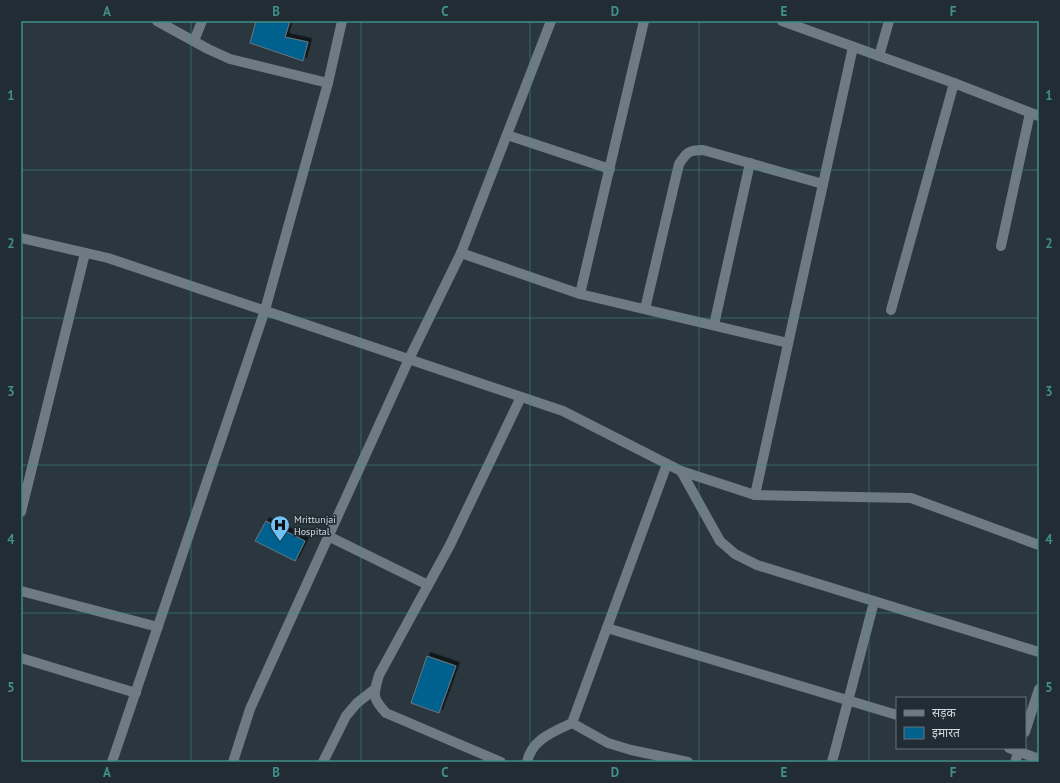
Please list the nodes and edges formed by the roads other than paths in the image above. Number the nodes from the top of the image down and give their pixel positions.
1 (157, 21) edge
2 (202, 21) edge
3 (342, 21) edge
4 (551, 21) edge
5 (644, 21) edge
6 (782, 21) edge
7 (889, 21) edge
8 (194, 41) junction
9 (853, 47) junction
10 (879, 56) junction
11 (328, 83) junction
12 (954, 83) junction
13 (1035, 115) edge
14 (507, 135) junction
15 (750, 163) junction
16 (610, 169) junction
17 (823, 184) junction
18 (21, 238) edge
19 (1001, 246) dead end
20 (85, 253) junction
21 (461, 253) junction
22 (580, 294) junction
23 (645, 309) junction
24 (265, 310) junction
25 (891, 310) dead end
26 (714, 325) junction
27 (788, 343) junction
28 (409, 359) junction
29 (521, 397) junction
30 (667, 464) junction
31 (681, 471) junction
32 (755, 495) junction
33 (22, 507) edge
34 (328, 536) junction
35 (1039, 545) edge
36 (428, 585) junction
37 (21, 591) edge
38 (874, 602) junction
39 (158, 627) junction
40 (607, 628) junction
41 (1039, 652) edge
42 (21, 658) edge
43 (374, 689) junction
44 (1039, 689) edge
45 (136, 693) junction
46 (848, 700) junction
47 (896, 715) edge
48 (572, 723) junction
49 (1026, 729) edge
50 (1020, 750) edge
51 (1039, 759) edge
52 (235, 761) edge
53 (112, 762) edge
54 (324, 762) edge
55 (501, 762) edge
56 (527, 762) edge
57 (688, 762) edge
58 (832, 762) edge
59 (1016, 762) edge

1 - 8 street
2 - 8 street
3 - 11 street
4 - 14 street
5 - 16 street
6 - 9 street
7 - 10 street
8 - 11 street
9 - 10 street
9 - 17 street
10 - 12 street
11 - 24 street
12 - 13 street
12 - 25 street
13 - 19 street
14 - 16 street
14 - 21 street
15 - 17 street
15 - 23 street
15 - 26 street
16 - 22 street
17 - 27 street
18 - 20 street
20 - 24 street
20 - 33 street
21 - 22 street
21 - 28 street
22 - 23 street
23 - 26 street
24 - 28 street
24 - 39 street
26 - 27 street
27 - 32 street
28 - 29 street
28 - 34 street
29 - 30 street
29 - 36 street
30 - 31 street
30 - 40 street
31 - 32 street
31 - 38 street
32 - 35 street
34 - 36 street
34 - 52 street
36 - 43 street
37 - 39 street
38 - 41 street
38 - 46 street
39 - 45 street
40 - 46 street
40 - 48 street
42 - 45 street
43 - 54 street
43 - 55 street
44 - 49 street
45 - 53 street
46 - 47 street
46 - 58 street
48 - 56 street
48 - 57 street
50 - 51 street
50 - 59 street

